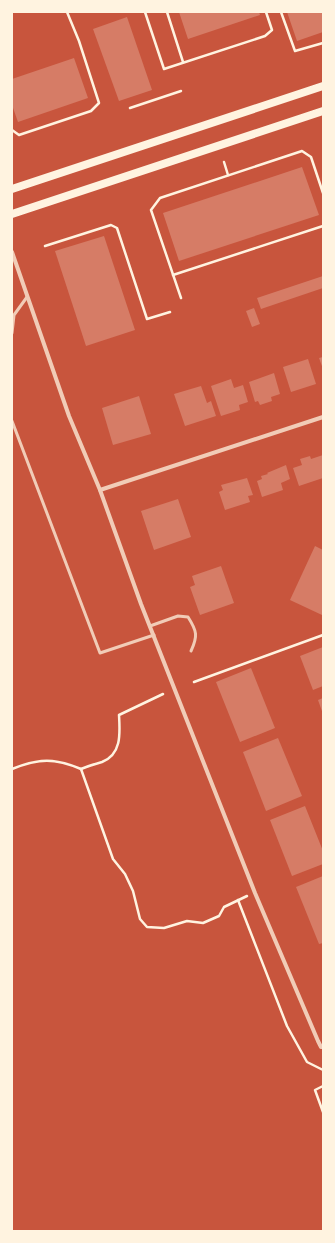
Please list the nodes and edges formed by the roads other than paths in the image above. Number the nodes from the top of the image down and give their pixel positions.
1 (323, 86) edge
2 (323, 111) edge
3 (12, 189) edge
4 (12, 214) edge
5 (12, 252) edge
6 (27, 297) junction
7 (12, 333) edge
8 (323, 417) edge
9 (12, 420) edge
10 (100, 490) junction
11 (150, 626) junction
12 (154, 635) junction
13 (191, 651) dead end
14 (322, 1047) edge

1 - 3 main road
2 - 4 main road
5 - 6 street
6 - 7 lane
6 - 10 street
8 - 10 street
9 - 12 lane
10 - 11 street
11 - 12 street
11 - 13 lane
12 - 14 street

